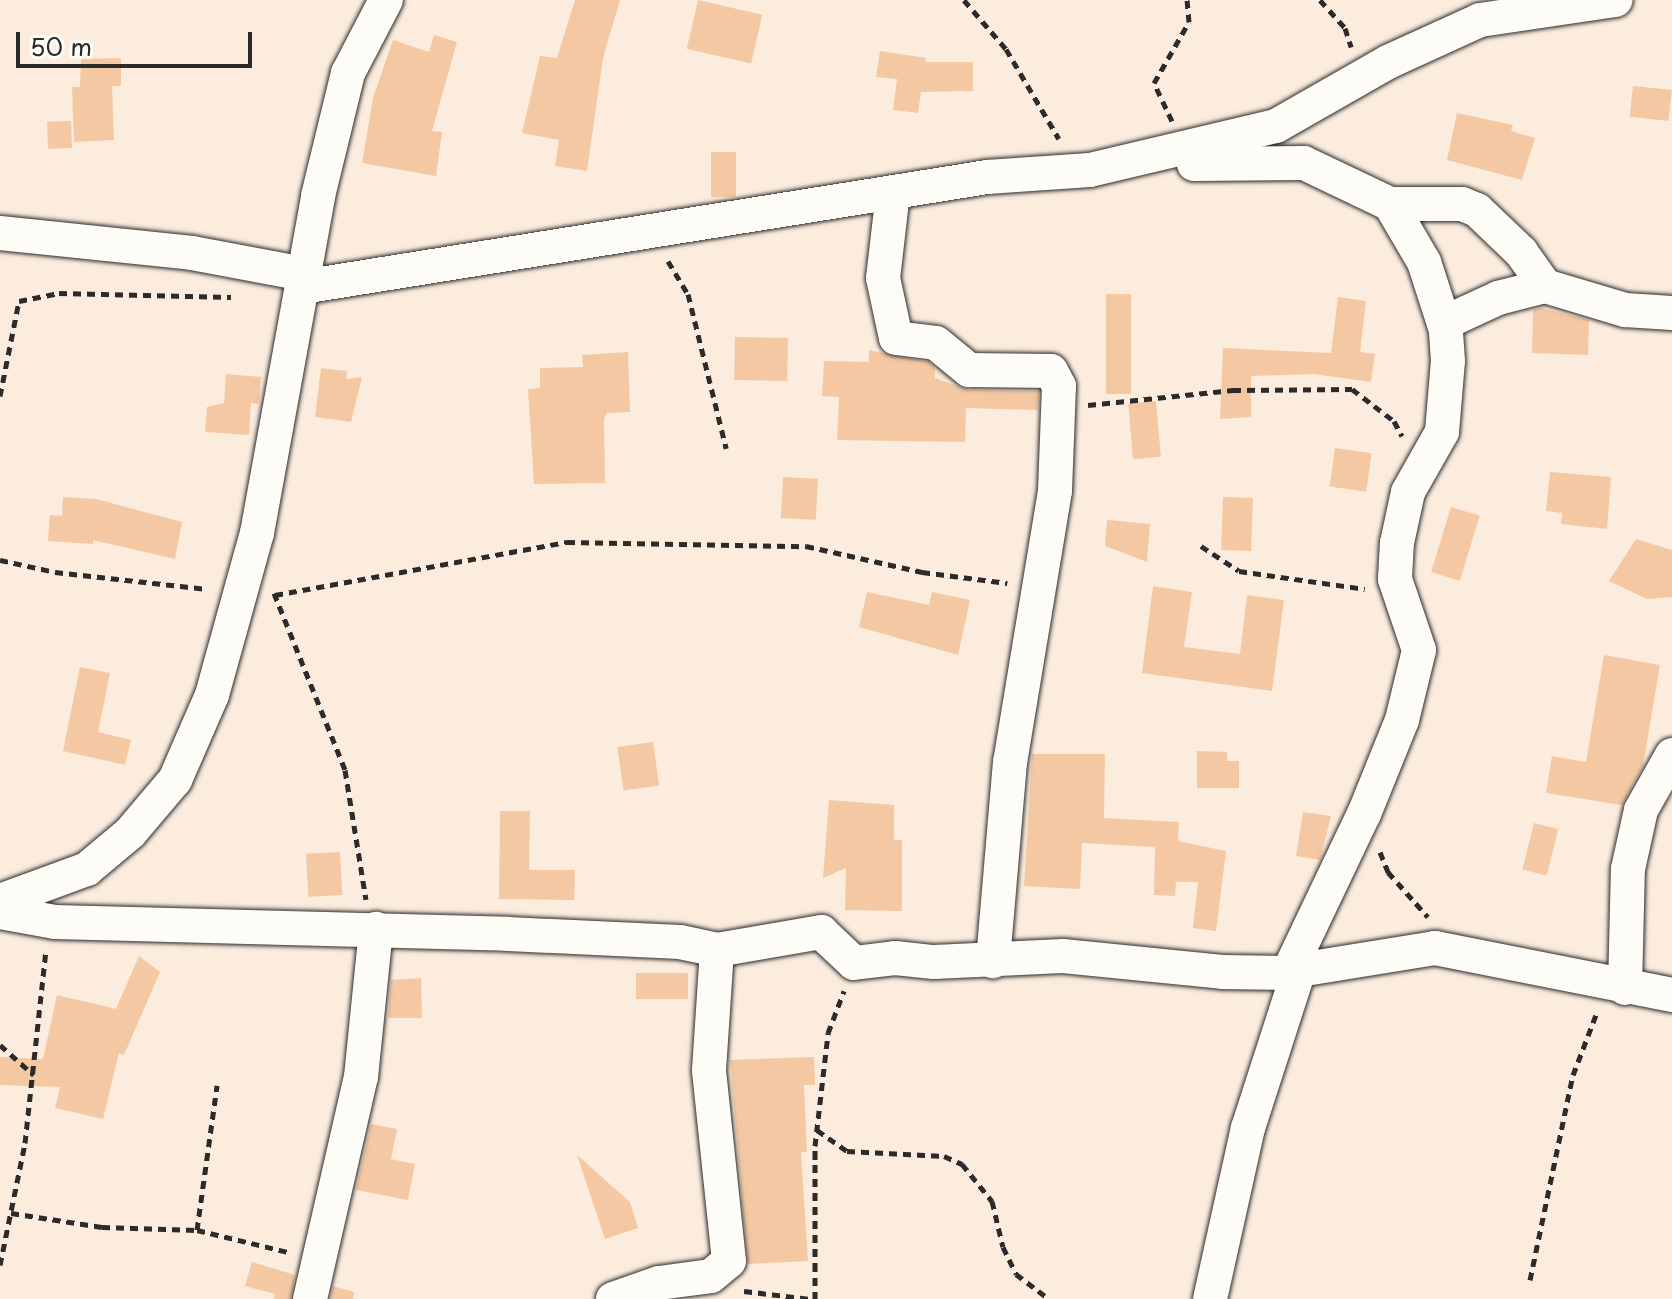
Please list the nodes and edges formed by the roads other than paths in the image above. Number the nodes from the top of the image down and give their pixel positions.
1 (386, 0) edge
2 (1616, 0) edge
3 (1084, 170) junction
4 (893, 192) junction
5 (1390, 204) junction
6 (0, 233) edge
7 (303, 280) junction
8 (1545, 286) junction
9 (1672, 313) edge
10 (1444, 323) junction
11 (1672, 755) edge
12 (0, 901) edge
13 (0, 912) edge
14 (376, 929) junction
15 (717, 950) junction
16 (993, 961) junction
17 (1294, 971) junction
18 (1625, 988) junction
19 (1672, 995) edge
20 (310, 1299) edge
21 (613, 1299) edge
22 (1210, 1299) edge

1 - 7 street
2 - 3 street
3 - 4 street
3 - 5 street
4 - 7 street
4 - 16 street
5 - 8 street
5 - 10 street
6 - 7 street
7 - 12 street
8 - 9 street
8 - 10 street
10 - 17 street
11 - 18 street
13 - 14 street
14 - 15 street
14 - 20 street
15 - 16 street
15 - 21 street
16 - 17 street
17 - 18 street
17 - 22 street
18 - 19 street

